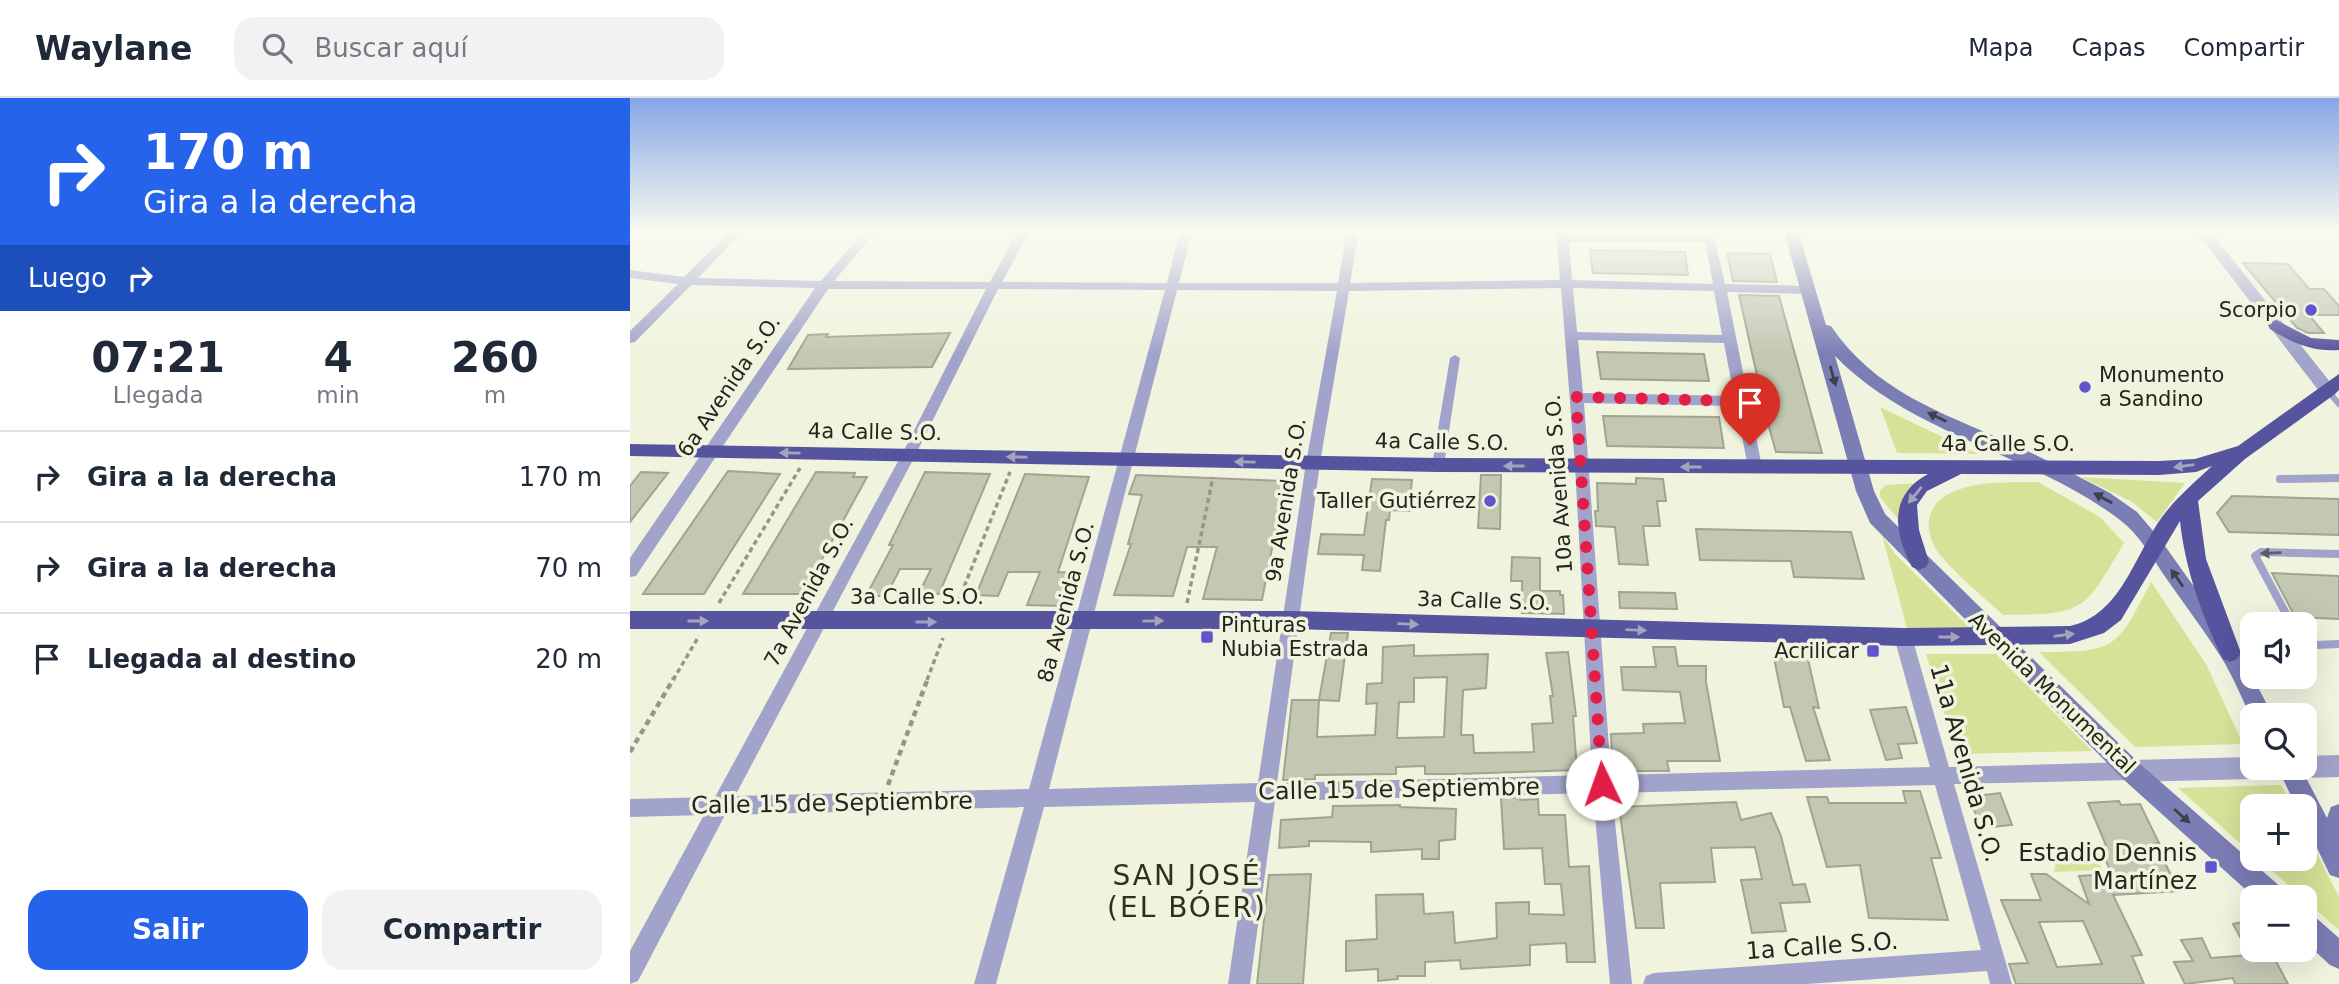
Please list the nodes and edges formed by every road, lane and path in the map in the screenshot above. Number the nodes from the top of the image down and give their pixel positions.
1 (694, 272) edge
2 (835, 272) edge
3 (1001, 272) edge
4 (1175, 272) edge
5 (1346, 272) edge
6 (1564, 272) edge
7 (1717, 272) edge
8 (1804, 272) edge
9 (2235, 272) edge
10 (630, 274) edge
11 (685, 281) junction
12 (1565, 284) junction
13 (824, 285) junction
14 (994, 285) junction
15 (1172, 285) junction
16 (1344, 286) junction
17 (1720, 289) junction
18 (1809, 290) junction
19 (1814, 310) junction
20 (2276, 325) junction
21 (1570, 336) junction
22 (630, 339) edge
23 (1729, 339) junction
24 (2339, 345) edge
25 (1455, 358) dead end
26 (2335, 392) edge
27 (1576, 397) junction
28 (1741, 401) junction
29 (2249, 447) junction
30 (630, 450) edge
31 (710, 452) junction
32 (809, 454) junction
33 (908, 456) junction
34 (1016, 457) junction
35 (1127, 460) junction
36 (1216, 461) junction
37 (1313, 463) junction
38 (1438, 466) junction
39 (1582, 466) junction
40 (2043, 466) junction
41 (1755, 467) junction
42 (1858, 467) junction
43 (1975, 467) junction
44 (2339, 478) edge
45 (2280, 479) dead end
46 (2189, 499) junction
47 (2153, 544) junction
48 (2339, 554) edge
49 (1919, 562) junction
50 (630, 571) edge
51 (2285, 612) edge
52 (630, 620) edge
53 (1291, 620) junction
54 (708, 621) junction
55 (1183, 621) junction
56 (819, 622) junction
57 (950, 622) junction
58 (1084, 622) junction
59 (1592, 629) junction
60 (1903, 637) junction
61 (1996, 638) junction
62 (2339, 644) edge
63 (2317, 645) edge
64 (2230, 653) junction
65 (2255, 703) edge
66 (630, 752) edge
67 (2339, 766) edge
68 (2317, 767) edge
69 (2240, 768) edge
70 (2131, 771) junction
71 (1942, 775) junction
72 (2295, 780) edge
73 (1602, 784) junction
74 (1268, 792) junction
75 (1037, 797) junction
76 (882, 802) junction
77 (720, 806) junction
78 (630, 808) edge
79 (2339, 815) edge
80 (2339, 840) edge
81 (2339, 866) edge
82 (2259, 885) edge
83 (2317, 936) edge
84 (2339, 956) edge
85 (1994, 960) junction
86 (630, 973) edge
87 (985, 984) edge
88 (1239, 984) edge
89 (1621, 984) edge
90 (1654, 984) edge
91 (2001, 984) edge

1 - 11 street
2 - 13 street, 6a Avenida S.O.
3 - 14 street, 7a Avenida S.O.
4 - 15 street, 8a Avenida S.O.
5 - 16 street, 9a Avenida S.O.
6 - 12 street, 10a Avenida S.O.
7 - 17 street
8 - 18 main road, Avenida Monumental
9 - 20 street
10 - 11 street
11 - 13 street
11 - 22 street
12 - 16 street
12 - 17 street
12 - 21 street, 10a Avenida S.O.
13 - 14 street
13 - 31 street, 6a Avenida S.O.
14 - 15 street
14 - 33 street, 7a Avenida S.O.
15 - 16 street
15 - 35 street, 8a Avenida S.O.
16 - 37 street, 9a Avenida S.O.
17 - 18 street
17 - 23 street
18 - 19 main road, Avenida Monumental
40 -> 19 main road
19 -> 42 main road, Avenida Monumental
20 - 24 highway
20 - 26 street
21 - 23 street
21 - 27 street, 10a Avenida S.O.
23 - 28 street
25 - 38 street
26 - 29 highway
27 - 28 street
27 - 39 street, 10a Avenida S.O.
28 - 41 street
29 -> 40 highway, 4a Calle S.O.
29 - 46 highway, 3a Calle S.O.
30 - 31 highway, 4a Calle S.O.
32 -> 31 highway, 4a Calle S.O.
31 - 50 street, 6a Avenida S.O.
32 - 33 highway, 4a Calle S.O.
32 - 54 path
33 - 34 highway, 4a Calle S.O.
33 - 56 street, 7a Avenida S.O.
35 -> 34 highway, 4a Calle S.O.
34 - 57 path
35 - 36 highway, 4a Calle S.O.
35 - 58 street, 8a Avenida S.O.
37 -> 36 highway, 4a Calle S.O.
36 - 55 path
37 - 38 highway, 4a Calle S.O.
37 - 53 street, 9a Avenida S.O.
39 -> 38 highway, 4a Calle S.O.
41 -> 39 highway, 4a Calle S.O.
39 - 59 street, 10a Avenida S.O.
40 - 43 highway, 4a Calle S.O.
47 -> 40 main road
41 - 42 highway, 4a Calle S.O.
42 - 43 highway, 4a Calle S.O.
42 - 49 main road, Avenida Monumental
43 -> 49 highway
44 - 45 lane
46 - 47 highway, 3a Calle S.O.
46 - 64 highway
61 -> 47 highway, 3a Calle S.O.
64 -> 47 main road
48 -> 51 lane
49 - 61 main road, Avenida Monumental
52 -> 54 highway, 3a Calle S.O.
53 - 55 highway, 3a Calle S.O.
53 -> 59 highway, 3a Calle S.O.
53 - 74 street, 9a Avenida S.O.
54 - 56 highway, 3a Calle S.O.
54 - 66 path
58 -> 55 highway, 3a Calle S.O.
56 -> 57 highway, 3a Calle S.O.
56 - 77 street, 7a Avenida S.O.
57 - 58 highway, 3a Calle S.O.
57 - 76 path
58 - 75 street, 8a Avenida S.O.
59 -> 60 highway, 3a Calle S.O.
59 - 73 street, 10a Avenida S.O.
60 -> 61 highway, 3a Calle S.O.
60 - 71 street, 11a Avenida S.O.
61 - 70 main road, Avenida Monumental
62 - 63 lane
64 - 65 main road
67 - 68 street
69 - 70 street, Calle 15 de Septiembre
70 - 71 street, Calle 15 de Septiembre
70 -> 82 main road, Avenida Monumental
71 - 73 street, Calle 15 de Septiembre
71 - 85 street, 11a Avenida S.O.
72 - 81 main road
73 - 74 street, Calle 15 de Septiembre
73 - 89 street, 10a Avenida S.O.
74 - 75 street, Calle 15 de Septiembre
74 - 88 street, 9a Avenida S.O.
75 - 76 street, Calle 15 de Septiembre
75 - 87 street, 8a Avenida S.O.
76 - 77 street, Calle 15 de Septiembre
77 - 78 street, Calle 15 de Septiembre
77 - 86 street, 7a Avenida S.O.
79 - 80 main road
83 - 84 main road
85 - 90 street, 1a Calle S.O.
85 - 91 street, 11a Avenida S.O.

